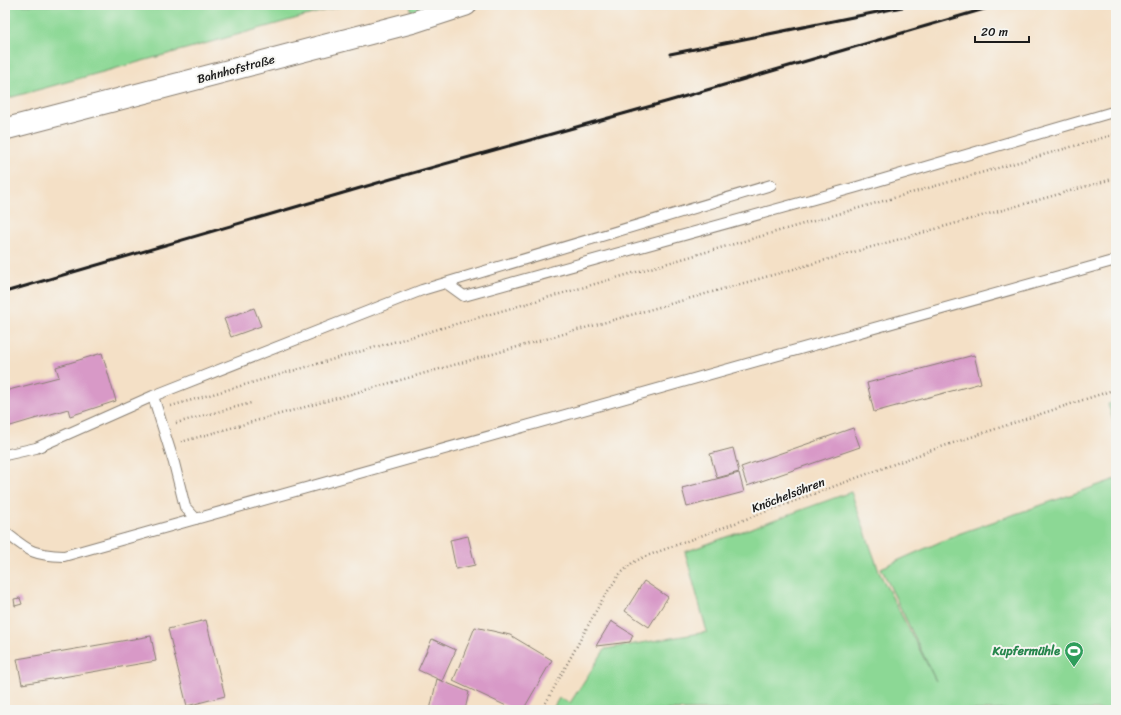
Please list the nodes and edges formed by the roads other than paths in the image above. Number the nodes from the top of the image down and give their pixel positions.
1 (466, 5) edge
2 (1116, 112) edge
3 (5, 129) edge
4 (771, 185) dead end
5 (1116, 260) edge
6 (446, 283) junction
7 (153, 396) junction
8 (5, 455) edge
9 (196, 519) junction
10 (5, 532) edge

1 - 3 street, Bahnhofstraße
2 - 6 lane
4 - 6 lane
5 - 9 lane
6 - 7 lane
7 - 8 lane
7 - 9 lane
9 - 10 lane

